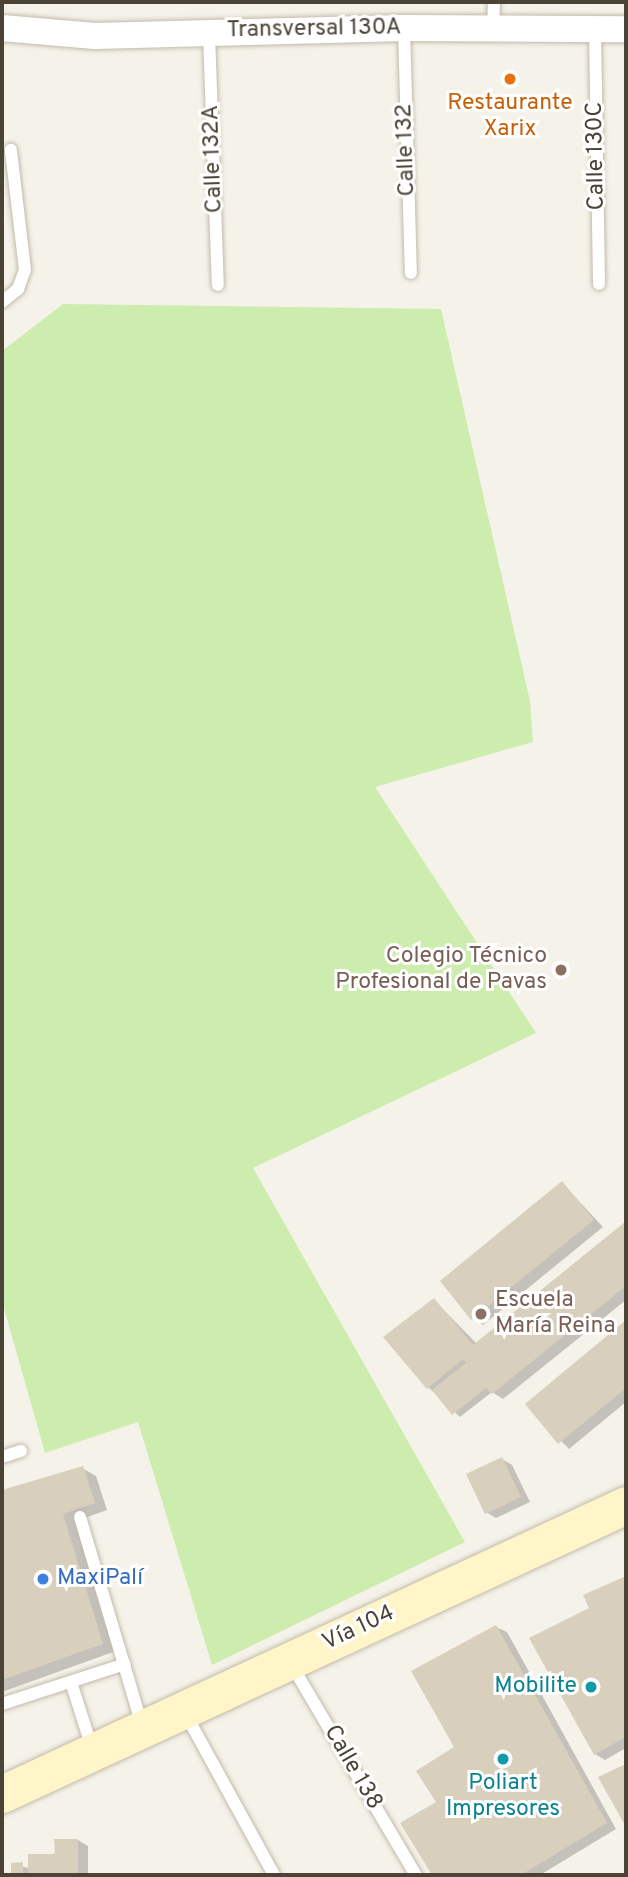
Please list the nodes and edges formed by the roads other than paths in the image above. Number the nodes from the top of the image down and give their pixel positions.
1 (494, 2) edge
2 (2, 27) edge
3 (404, 28) junction
4 (493, 29) junction
5 (595, 29) junction
6 (626, 29) edge
7 (209, 33) junction
8 (11, 150) dead end
9 (411, 273) dead end
10 (599, 284) dead end
11 (218, 285) dead end
12 (2, 302) edge
13 (21, 1451) dead end
14 (2, 1457) edge
15 (626, 1506) edge
16 (80, 1517) dead end
17 (289, 1661) junction
18 (125, 1664) junction
19 (71, 1682) junction
20 (2, 1704) edge
21 (184, 1710) junction
22 (143, 1729) junction
23 (93, 1752) junction
24 (2, 1783) edge
25 (2, 1794) edge
26 (274, 1875) edge
27 (416, 1875) edge

1 - 4 lane
2 - 7 street, Transversal 130A
3 - 4 street, Transversal 130A
3 - 7 street, Transversal 130A
3 - 9 lane, Calle 132
4 - 5 street, Transversal 130A
5 - 6 street, Transversal 130A
5 - 10 lane, Calle 130C
7 - 11 lane, Calle 132A
8 - 12 lane
13 - 14 lane
15 - 17 main road, Vía 104
16 - 18 lane
17 - 21 main road, Vía 104
17 - 27 lane, Calle 138
18 - 19 lane
18 - 22 lane
19 - 20 lane
19 - 23 lane
21 - 22 main road, Vía 104
21 - 26 lane
22 - 23 main road, Vía 104
23 - 24 main road, Vía 104
23 - 25 main road, Vía 104

